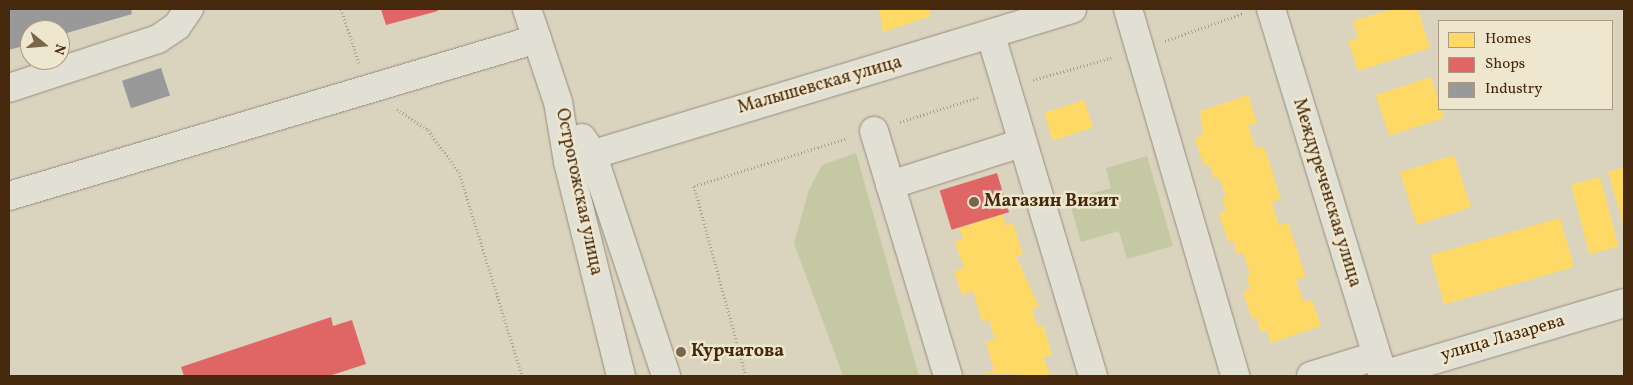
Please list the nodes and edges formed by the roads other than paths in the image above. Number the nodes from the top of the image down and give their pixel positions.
1 (189, 9) edge
2 (528, 9) edge
3 (1072, 9) edge
4 (1128, 9) edge
5 (1259, 10) edge
6 (991, 36) junction
7 (537, 39) junction
8 (9, 88) edge
9 (874, 131) road end
10 (1022, 143) junction
11 (580, 157) junction
12 (890, 185) junction
13 (9, 196) edge
14 (1624, 303) edge
15 (1381, 369) edge
16 (621, 376) edge
17 (666, 376) edge
18 (948, 376) edge
19 (1093, 376) edge
20 (1235, 376) edge
21 (1311, 376) edge

1 - 8 street
2 - 7 street, Острогожская улица
3 - 6 street, Малышевская улица
4 - 20 street
5 - 15 street, Междуреченская улица
6 - 10 street
6 - 11 street, Малышевская улица
7 - 11 street, Острогожская улица
7 - 13 street
9 - 12 street
10 - 12 street
10 - 19 street
11 - 16 street, Острогожская улица
11 - 17 street
12 - 18 street
14 - 15 street, улица Лазарева
15 - 21 street, улица Лазарева

